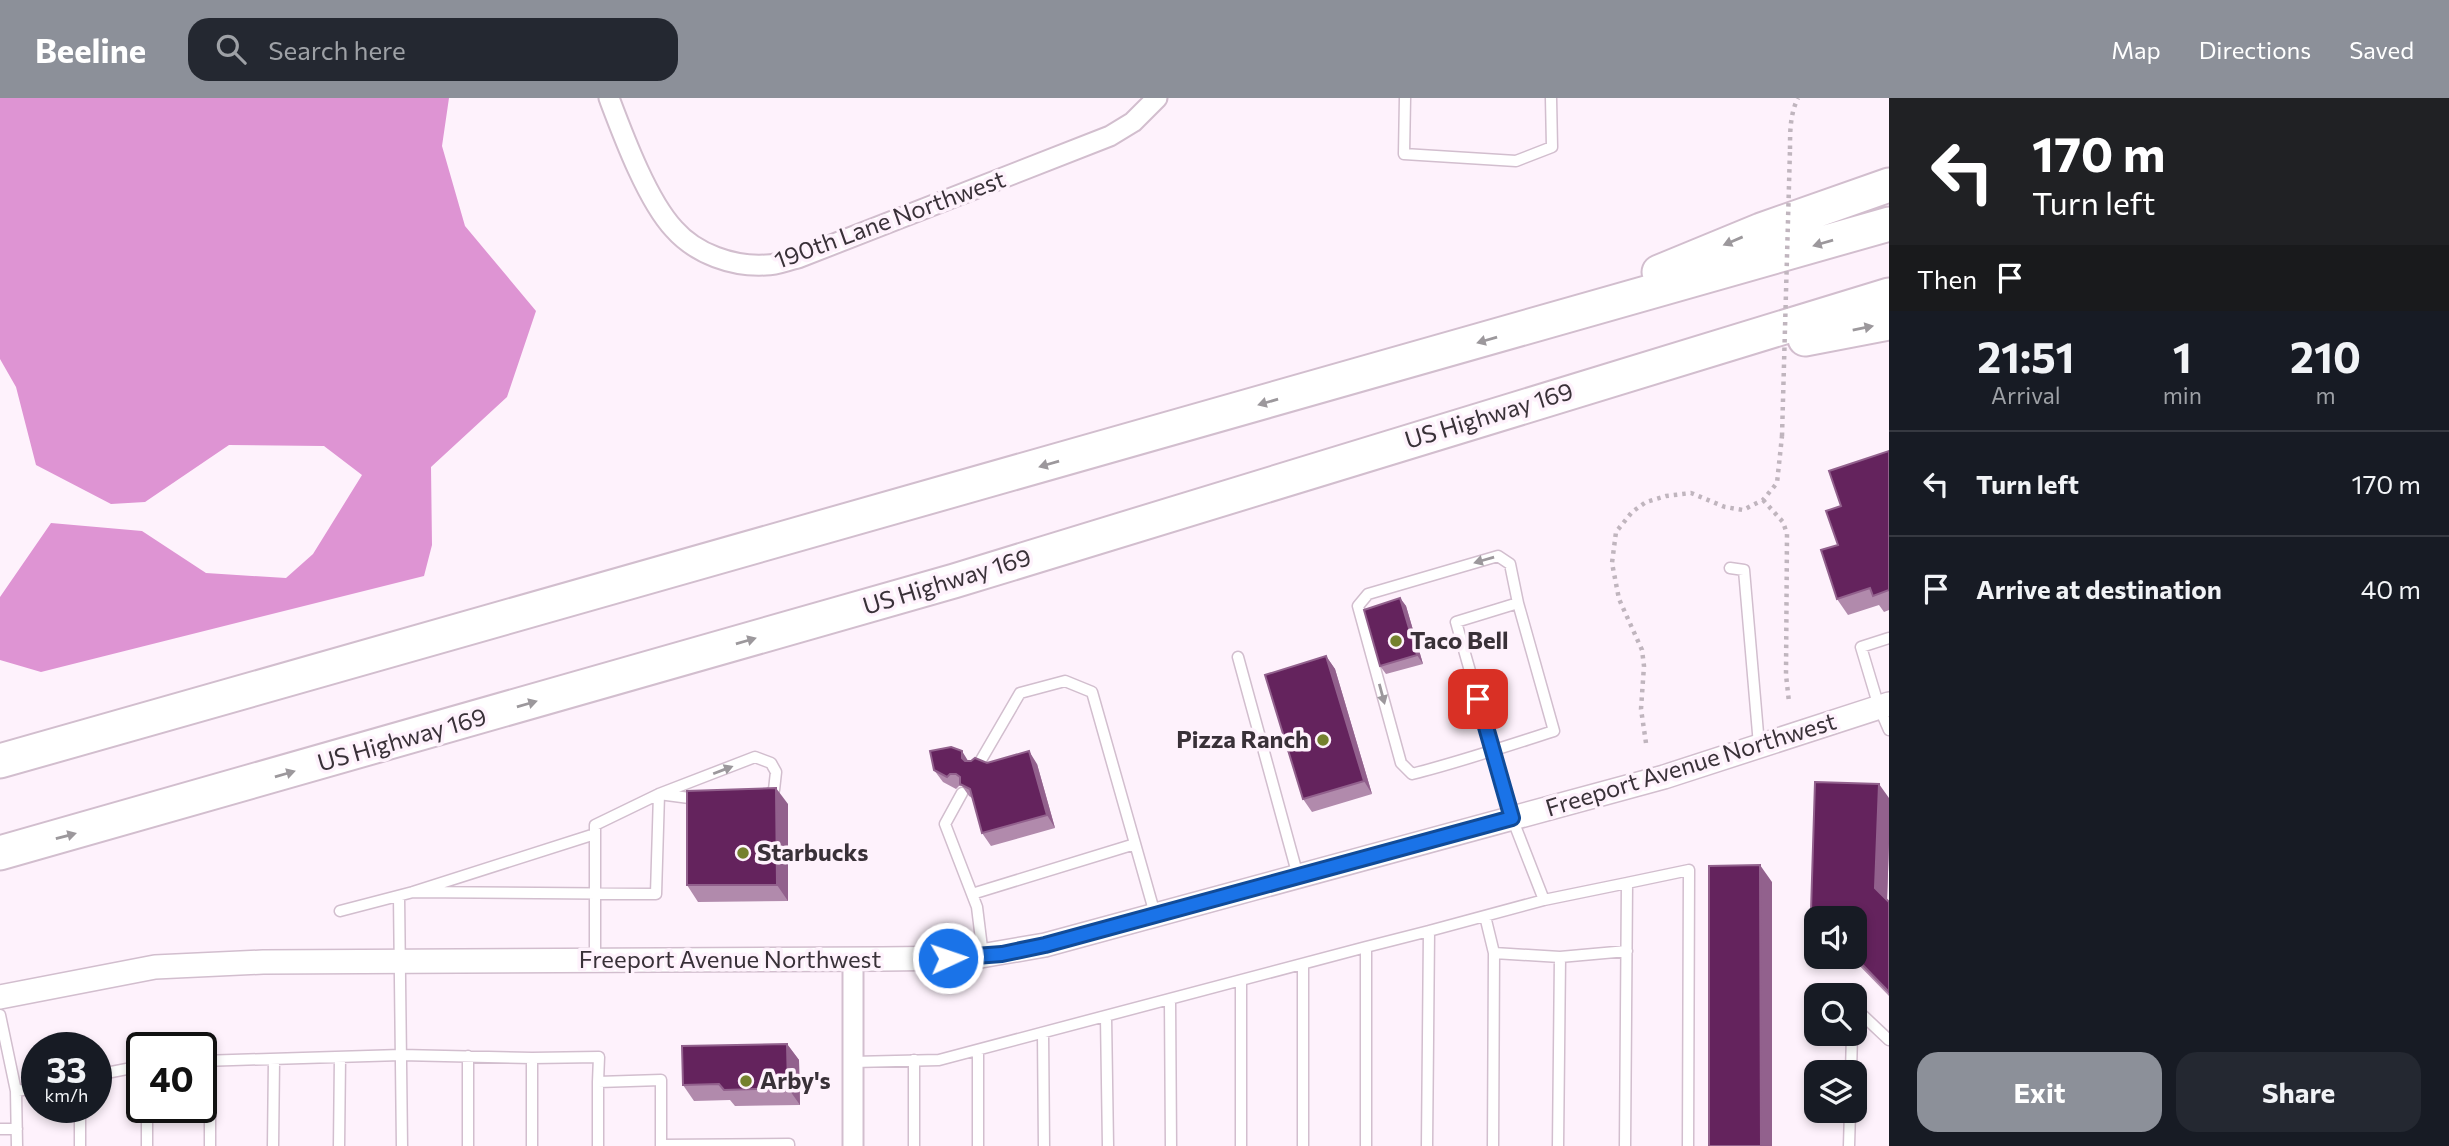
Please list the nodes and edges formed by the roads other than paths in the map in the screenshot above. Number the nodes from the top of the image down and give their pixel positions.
1 (610, 98) edge
2 (1157, 98) edge
3 (1405, 98) edge
4 (1551, 98) edge
5 (1889, 185) edge
6 (1889, 224) edge
7 (1889, 295) edge
8 (1889, 323) edge
9 (1521, 330) junction
10 (1628, 374) junction
11 (1730, 568) dead end
12 (1518, 603) junction
13 (1889, 638) edge
14 (1238, 657) dead end
15 (1884, 705) edge
16 (1889, 730) edge
17 (1759, 746) junction
18 (1492, 750) junction
19 (0, 761) edge
20 (977, 767) edge
21 (962, 793) edge
22 (660, 794) junction
23 (753, 798) edge
24 (704, 799) edge
25 (1512, 818) junction
26 (595, 834) junction
27 (1135, 844) junction
28 (0, 853) edge
29 (1298, 876) junction
30 (1627, 883) junction
31 (413, 892) junction
32 (972, 894) junction
33 (595, 895) junction
34 (399, 896) junction
35 (1544, 900) junction
36 (341, 911) dead end
37 (1155, 915) junction
38 (1485, 916) junction
39 (1429, 931) junction
40 (1366, 947) junction
41 (1627, 951) junction
42 (1494, 953) junction
43 (984, 956) junction
44 (1560, 957) junction
45 (853, 959) junction
46 (594, 961) junction
47 (400, 962) junction
48 (1303, 964) junction
49 (1241, 981) junction
50 (0, 997) edge
51 (1170, 1000) junction
52 (0, 1015) edge
53 (1106, 1017) junction
54 (1867, 1019) edge
55 (1043, 1033) junction
56 (1889, 1040) edge
57 (978, 1049) junction
58 (401, 1055) junction
59 (468, 1056) junction
60 (340, 1057) junction
61 (532, 1058) junction
62 (274, 1059) junction
63 (914, 1060) junction
64 (217, 1061) edge
65 (853, 1062) junction
66 (598, 1082) junction
67 (21, 1090) edge
68 (16, 1091) junction
69 (80, 1123) edge
70 (147, 1123) edge
71 (209, 1123) edge
72 (1850, 1123) edge
73 (0, 1129) edge
74 (17, 1129) junction
75 (17, 1146) edge
76 (80, 1146) edge
77 (147, 1146) edge
78 (210, 1146) edge
79 (274, 1146) edge
80 (340, 1146) edge
81 (402, 1146) edge
82 (468, 1146) edge
83 (532, 1146) edge
84 (598, 1146) edge
85 (661, 1146) edge
86 (789, 1146) edge
87 (853, 1146) edge
88 (914, 1146) edge
89 (978, 1146) edge
90 (1044, 1146) edge
91 (1108, 1146) edge
92 (1171, 1146) edge
93 (1241, 1146) edge
94 (1303, 1146) edge
95 (1366, 1146) edge
96 (1427, 1146) edge
97 (1493, 1146) edge
98 (1558, 1146) edge
99 (1625, 1146) edge
100 (1688, 1146) edge
101 (1849, 1146) edge

1 - 2 street, 190th Lane Northwest
3 - 4 lane
5 -> 9 highway
6 -> 9 highway
7 - 10 highway, US Highway 169
10 -> 8 highway
9 -> 19 highway
28 -> 10 highway, US Highway 169
11 - 17 lane
12 - 18 lane
12 - 18 lane
12 -> 18 lane
13 - 15 lane
14 - 29 lane
15 - 16 lane
15 - 17 street, Freeport Avenue Northwest
17 - 25 street, Freeport Avenue Northwest
18 - 25 lane
20 - 27 lane
21 - 32 lane
22 -> 23 lane
22 - 24 lane
22 - 26 lane
22 - 33 lane
25 - 29 street, Freeport Avenue Northwest
25 - 35 lane
26 - 31 lane
26 - 33 lane
27 - 32 lane
27 - 37 lane
29 - 37 street, Freeport Avenue Northwest
30 - 35 lane
30 - 41 lane
30 - 100 lane
31 - 33 lane
31 - 34 lane
32 - 43 lane
33 - 46 lane
34 - 36 lane
34 - 47 lane
35 - 38 lane
37 - 43 street, Freeport Avenue Northwest
38 - 39 lane
38 - 42 lane
39 - 40 lane
39 - 96 lane
40 - 48 lane
40 - 95 lane
41 - 44 lane
41 - 99 lane
42 - 44 lane
42 - 97 lane
43 - 45 street, Freeport Avenue Northwest
44 - 98 lane
45 - 46 street, Freeport Avenue Northwest
45 - 65 street
46 - 47 street, Freeport Avenue Northwest
47 - 50 street, Freeport Avenue Northwest
47 - 58 lane
48 - 49 lane
48 - 94 lane
49 - 51 lane
49 - 93 lane
51 - 53 lane
51 - 92 lane
52 - 68 lane
53 - 55 lane
53 - 91 lane
54 - 56 lane
55 - 57 lane
55 - 90 lane
57 - 63 lane
57 - 89 lane
58 - 59 lane
58 - 60 lane
58 - 81 lane
59 - 61 lane
59 - 82 lane
60 - 62 lane
60 - 80 lane
61 - 66 lane
61 - 83 lane
62 - 64 lane
62 - 79 lane
63 - 65 lane
63 - 88 lane
65 - 87 street
66 - 84 lane
66 - 85 lane
67 - 68 lane
68 - 74 lane
69 - 76 lane
70 - 77 lane
71 - 78 lane
72 - 101 lane
73 - 74 lane
74 - 75 lane
85 - 86 lane

